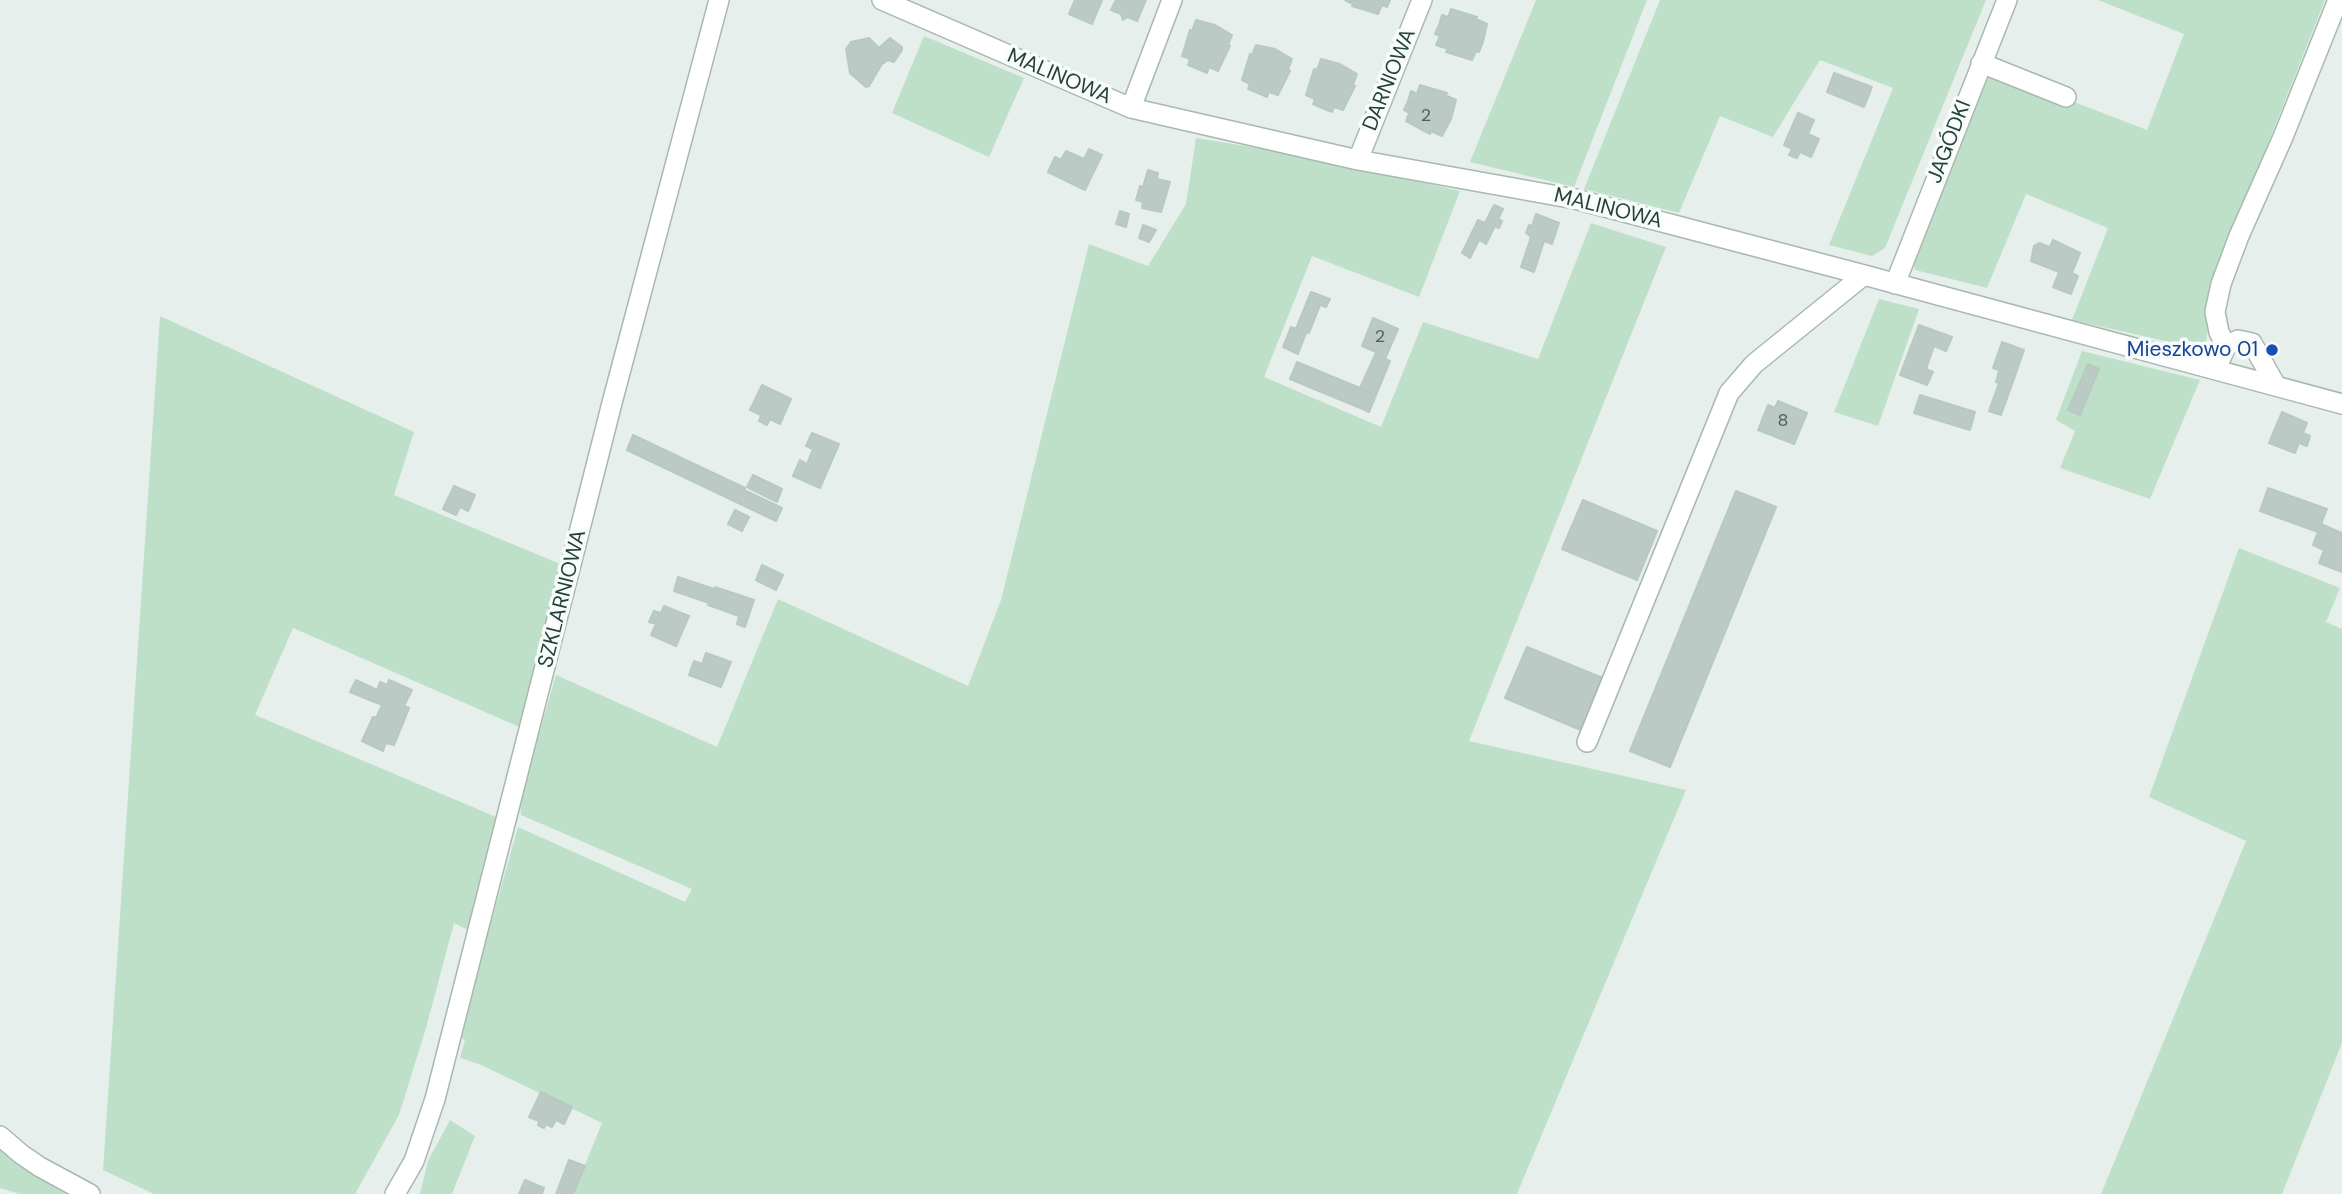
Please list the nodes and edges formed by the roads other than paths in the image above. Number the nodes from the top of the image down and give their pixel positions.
1 (719, 0) edge
2 (882, 0) edge
3 (1172, 0) edge
4 (1422, 0) edge
5 (2007, 0) edge
6 (2338, 0) edge
7 (1981, 63) junction
8 (2066, 97) dead end
9 (1131, 108) junction
10 (1358, 160) junction
11 (1864, 275) junction
12 (1895, 284) junction
13 (2226, 346) junction
14 (2217, 369) junction
15 (2276, 386) junction
16 (2342, 404) edge
17 (1587, 742) dead end
18 (0, 1136) edge
19 (90, 1194) edge
20 (395, 1194) edge

1 - 20 street, SZKLARNIOWA
2 - 9 street, MALINOWA
3 - 9 street
4 - 10 street, DARNIOWA
5 - 7 street, JAGÓDKI
6 - 13 street
7 - 8 street
7 - 12 street, JAGÓDKI
9 - 10 street, MALINOWA
10 - 11 street, MALINOWA
11 - 12 street, MALINOWA
11 - 17 street
12 - 14 street, MALINOWA
13 - 14 street
13 - 15 street
14 - 15 street, MALINOWA
15 - 16 street, MALINOWA
18 - 19 street

